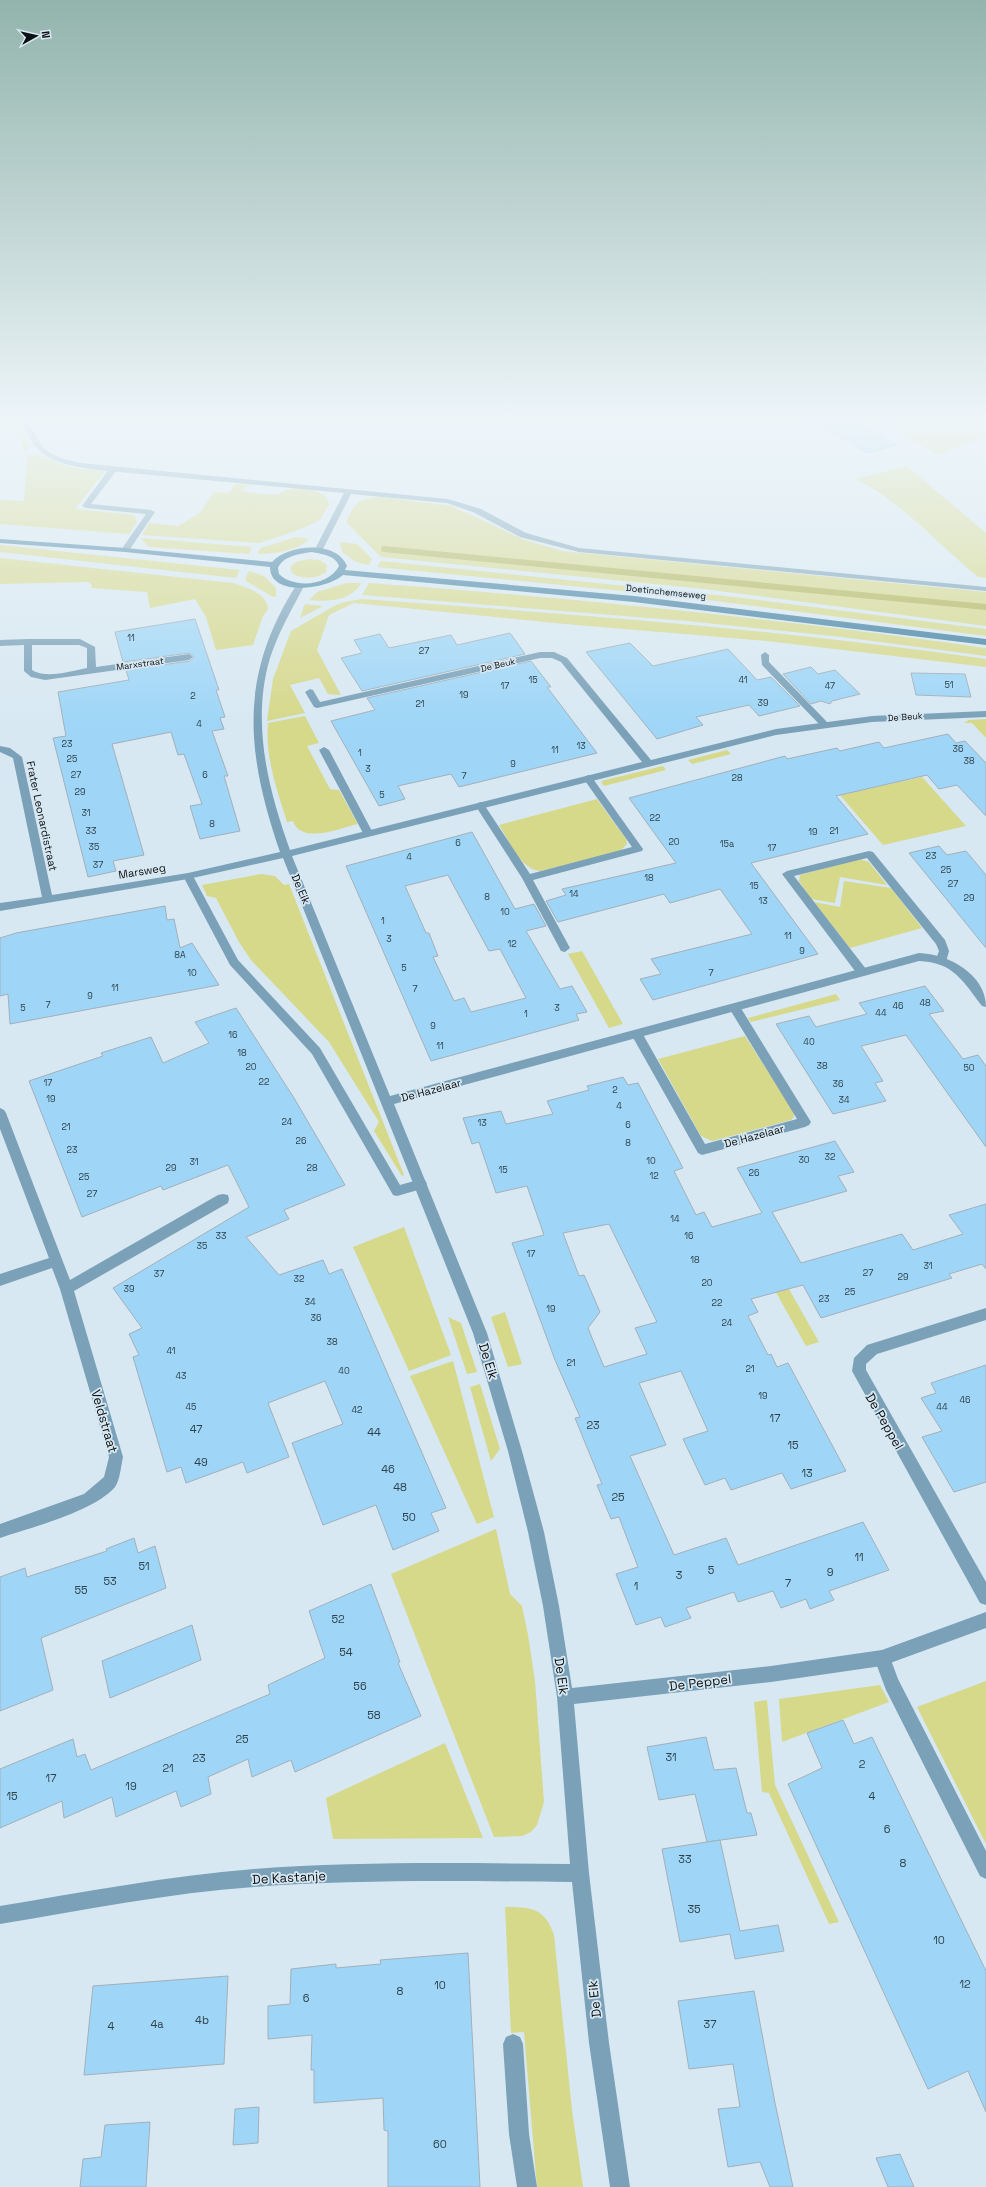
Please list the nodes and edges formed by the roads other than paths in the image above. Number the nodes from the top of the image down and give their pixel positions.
1 (145, 520) edge
2 (334, 520) edge
3 (495, 520) edge
4 (0, 541) edge
5 (125, 550) junction
6 (318, 551) junction
7 (275, 565) junction
8 (342, 572) junction
9 (300, 586) junction
10 (986, 588) edge
11 (28, 642) junction
12 (986, 642) edge
13 (0, 643) edge
14 (765, 655) dead end
15 (189, 657) dead end
16 (92, 671) junction
17 (310, 692) dead end
18 (986, 714) edge
19 (824, 724) junction
20 (0, 749) edge
21 (324, 750) dead end
22 (648, 763) junction
23 (588, 778) junction
24 (480, 805) junction
25 (368, 833) junction
26 (286, 853) junction
27 (188, 876) junction
28 (527, 878) junction
29 (48, 898) junction
30 (0, 907) edge
31 (565, 948) dead end
32 (942, 959) junction
33 (862, 972) junction
34 (986, 1003) edge
35 (735, 1008) junction
36 (637, 1034) junction
37 (388, 1101) junction
38 (0, 1113) edge
39 (421, 1184) junction
40 (222, 1199) dead end
41 (57, 1261) junction
42 (0, 1280) edge
43 (67, 1290) junction
44 (986, 1314) edge
45 (0, 1531) edge
46 (986, 1597) edge
47 (986, 1620) edge
48 (882, 1658) junction
49 (565, 1698) junction
50 (986, 1870) edge
51 (580, 1873) junction
52 (0, 1916) edge
53 (514, 2044) dead end
54 (527, 2187) edge
55 (620, 2187) edge

1 - 5 street
2 - 6 street
3 - 10 street
4 - 5 main road
5 - 7 main road
6 - 7 main road
6 - 8 main road
7 - 9 main road
8 - 9 main road
8 - 12 main road, Doetinchemseweg
9 - 26 street, De Eik
11 - 13 street
11 - 16 street
11 - 16 street, Marxstraat
14 - 19 street
15 - 16 street, Marxstraat
17 - 22 street, De Beuk
18 - 19 street, De Beuk
19 - 22 street, De Beuk
20 - 29 street, Frater Leonardistraat
21 - 25 street
22 - 23 street, De Beuk
23 - 24 street, De Beuk
23 - 28 street
24 - 25 street, De Beuk
24 - 28 street
25 - 26 street, De Beuk
26 - 27 street, Marsweg
26 - 37 street, De Eik
27 - 29 street, Marsweg
27 - 39 street
28 - 31 street
29 - 30 street, Marsweg
32 - 33 street, De Hazelaar
32 - 33 street
32 - 34 street, De Hazelaar
33 - 35 street, De Hazelaar
35 - 36 street, De Hazelaar
35 - 36 street, De Hazelaar
36 - 37 street, De Hazelaar
37 - 39 street, De Eik
38 - 41 street, Veldstraat
39 - 49 street, De Eik
40 - 43 street
41 - 42 street
41 - 43 street, Veldstraat
43 - 45 street, Veldstraat
44 - 46 street, De Peppel
47 - 48 street, De Peppel
48 - 49 street, De Peppel
48 - 50 street
49 - 51 street, De Eik
51 - 52 street, De Kastanje
51 - 55 street, De Eik
53 - 54 street

